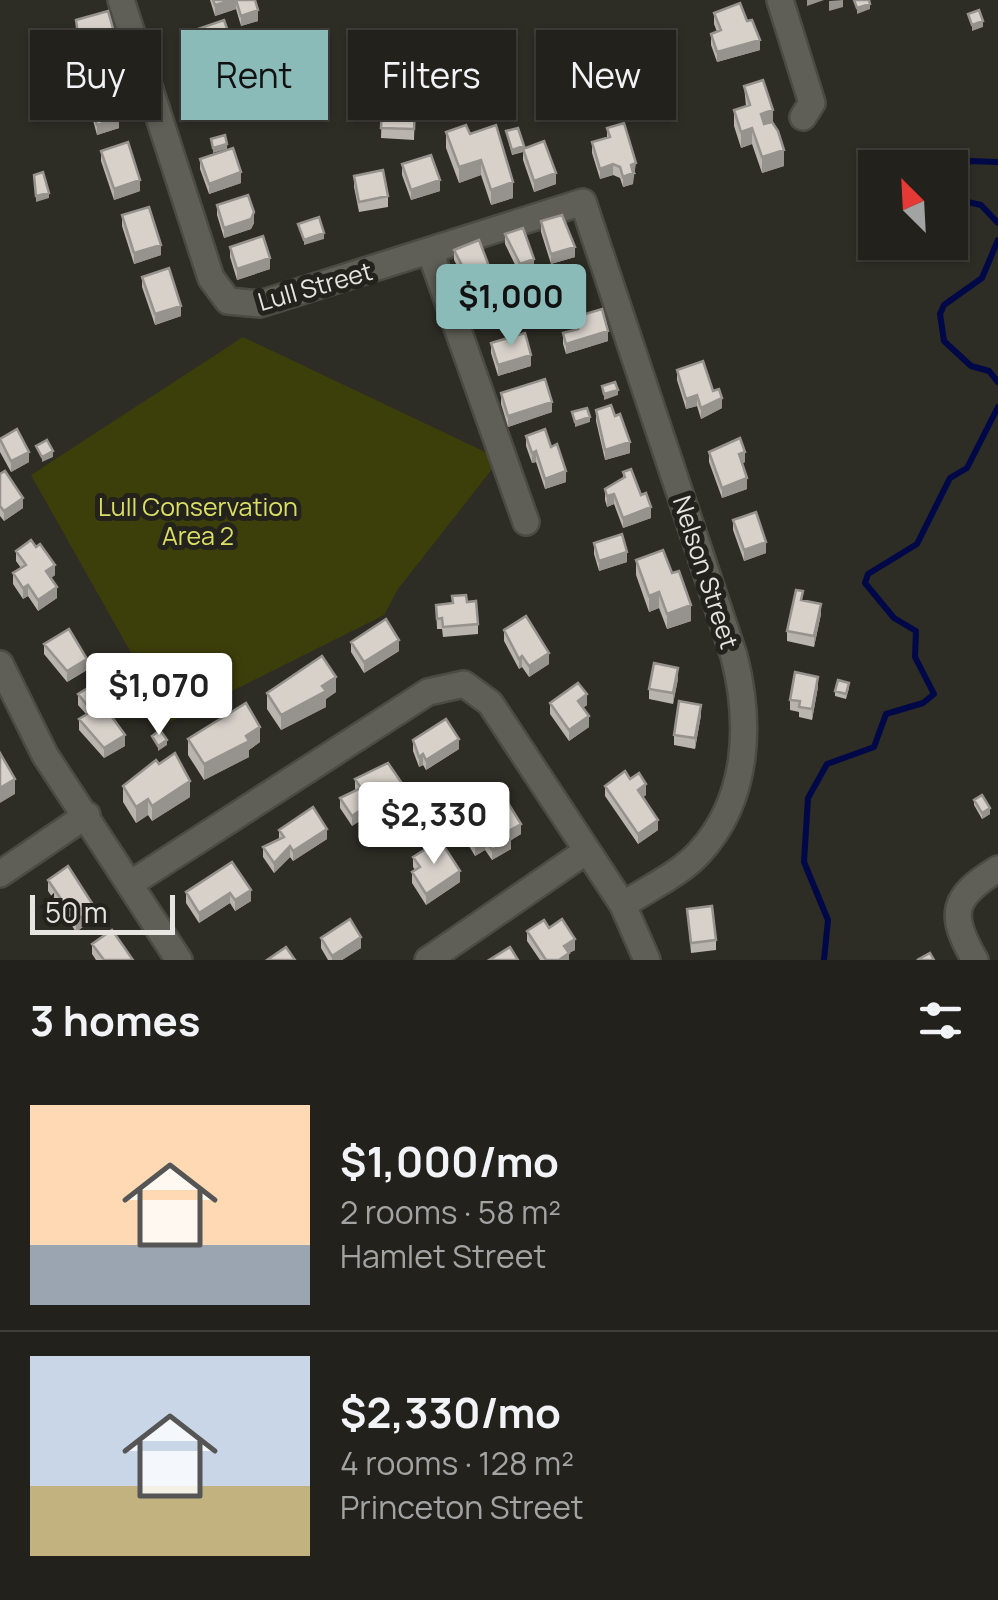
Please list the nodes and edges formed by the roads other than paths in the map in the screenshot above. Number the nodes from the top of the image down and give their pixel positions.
1 (122, 0) edge
2 (780, 0) edge
3 (802, 118) dead end
4 (584, 202) joint
5 (430, 252) junction
6 (526, 522) dead end
7 (0, 664) edge
8 (86, 815) junction
9 (585, 852) junction
10 (998, 869) edge
11 (0, 874) edge
12 (130, 884) junction
13 (623, 905) junction
14 (179, 960) edge
15 (428, 960) edge
16 (647, 960) edge
17 (976, 960) edge

1 - 5 street, Lull Street
2 - 3 street
4 - 5 street, Lull Street
4 - 13 street, Nelson Street
5 - 6 street
7 - 8 street
8 - 11 street
8 - 12 street
9 - 12 street
9 - 13 street
9 - 15 street
10 - 17 street
12 - 14 street
13 - 16 street

